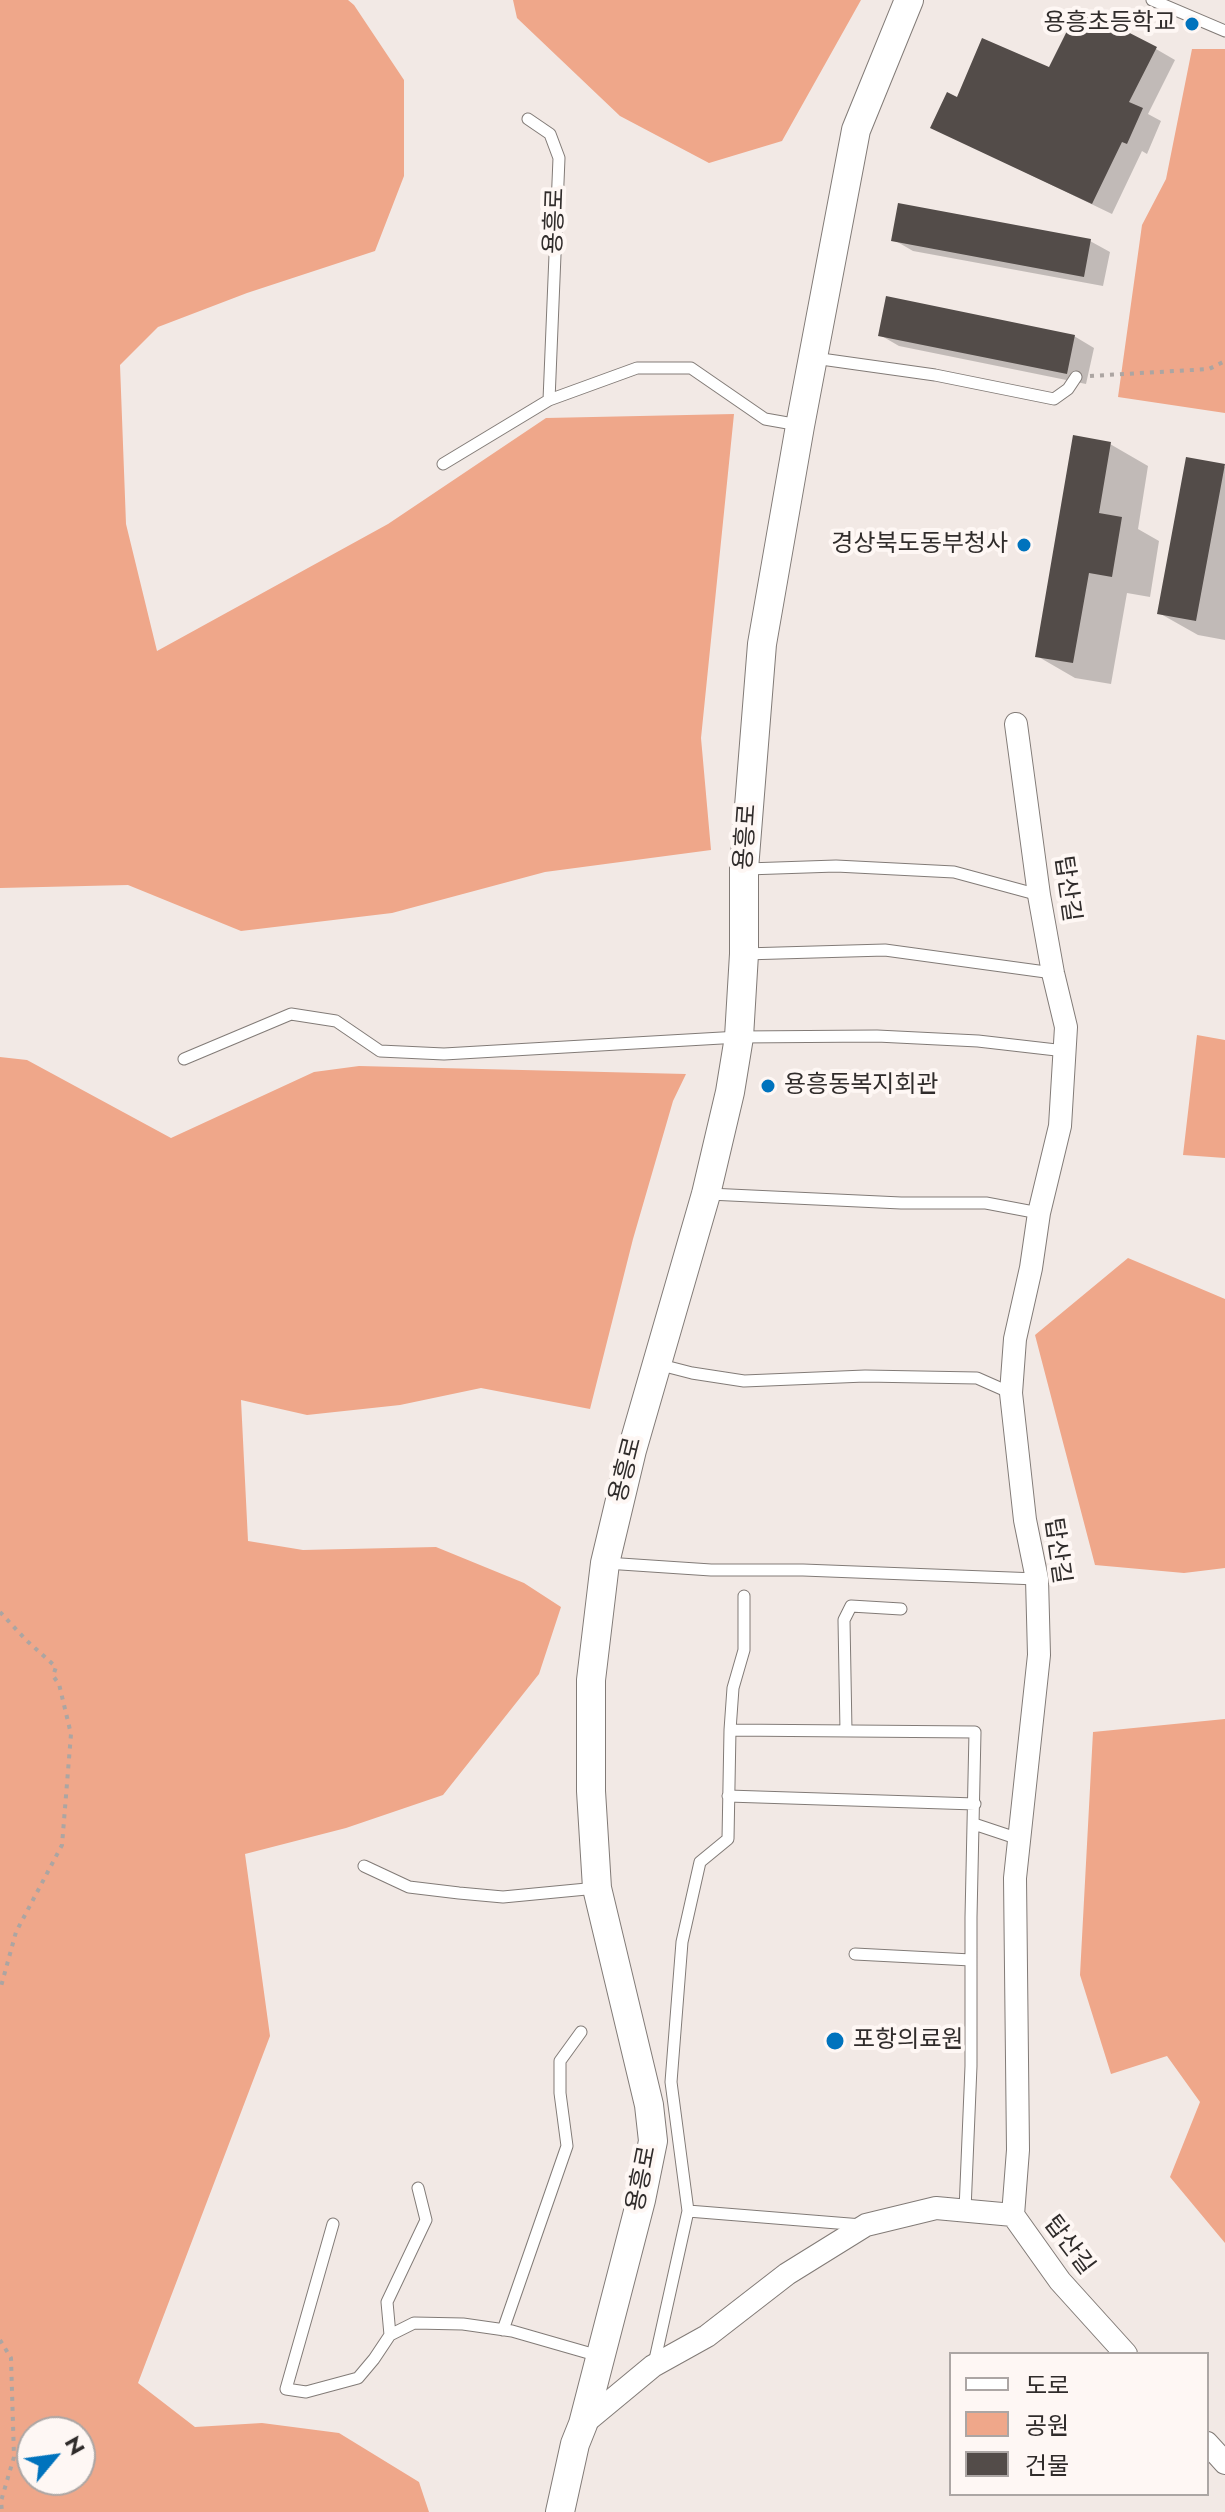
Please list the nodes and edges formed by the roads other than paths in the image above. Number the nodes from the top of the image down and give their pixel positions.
1 (909, 0) edge
2 (1152, 0) edge
3 (1225, 31) edge
4 (528, 119) dead end
5 (812, 358) junction
6 (1076, 377) road end
7 (549, 400) junction
8 (800, 426) junction
9 (443, 464) dead end
10 (1016, 724) dead end
11 (744, 869) junction
12 (1039, 895) junction
13 (744, 954) junction
14 (1053, 973) junction
15 (739, 1037) junction
16 (1066, 1051) junction
17 (184, 1059) dead end
18 (706, 1194) junction
19 (1039, 1213) junction
20 (656, 1363) junction
21 (1011, 1393) junction
22 (605, 1563) junction
23 (1037, 1579) junction
24 (744, 1596) dead end
25 (901, 1609) dead end
26 (730, 1730) junction
27 (846, 1731) junction
28 (728, 1796) junction
29 (975, 1804) junction
30 (974, 1824) junction
31 (1019, 1839) junction
32 (364, 1866) dead end
33 (597, 1888) junction
34 (855, 1954) dead end
35 (971, 1960) junction
36 (581, 2032) dead end
37 (418, 2188) dead end
38 (965, 2210) junction
39 (688, 2211) junction
40 (1013, 2215) junction
41 (333, 2224) dead end
42 (866, 2225) junction
43 (503, 2330) junction
44 (390, 2335) junction
45 (1124, 2352) edge
46 (600, 2356) junction
47 (653, 2366) junction
48 (583, 2424) junction
49 (1209, 2445) edge
50 (1225, 2463) edge
51 (560, 2512) edge

1 - 5 street, 용흥로
2 - 3 lane
4 - 7 lane, 용흥로
5 - 6 lane
5 - 8 street, 용흥로
7 - 8 lane
7 - 9 lane
8 - 11 street, 용흥로
10 - 12 street, 탑산길
11 - 12 lane
11 - 13 street, 용흥로
12 - 14 street, 탑산길
13 - 14 lane
13 - 15 street, 용흥로
14 - 16 street, 탑산길
15 - 16 lane
15 - 17 lane
15 - 18 street, 용흥로
16 - 19 street, 탑산길
18 - 19 lane
18 - 20 street, 용흥로
19 - 21 street, 탑산길
20 - 21 lane
20 - 22 street, 용흥로
21 - 23 street, 탑산길
22 - 23 lane
22 - 33 street, 용흥로
23 - 31 street, 탑산길
24 - 26 lane
25 - 27 lane
26 - 27 lane
26 - 28 lane
27 - 29 lane
28 - 29 lane
28 - 39 lane
29 - 30 lane
30 - 31 lane
30 - 35 lane
31 - 40 street, 탑산길
32 - 33 lane
33 - 46 street, 용흥로
34 - 35 lane
35 - 38 lane
36 - 43 lane
37 - 44 lane
38 - 40 street
38 - 42 street
39 - 42 lane
39 - 47 lane
40 - 45 street, 탑산길
41 - 44 lane
42 - 47 street
43 - 44 lane
43 - 46 lane
46 - 48 street, 용흥로
47 - 48 street
48 - 51 street, 용흥로
49 - 50 street

